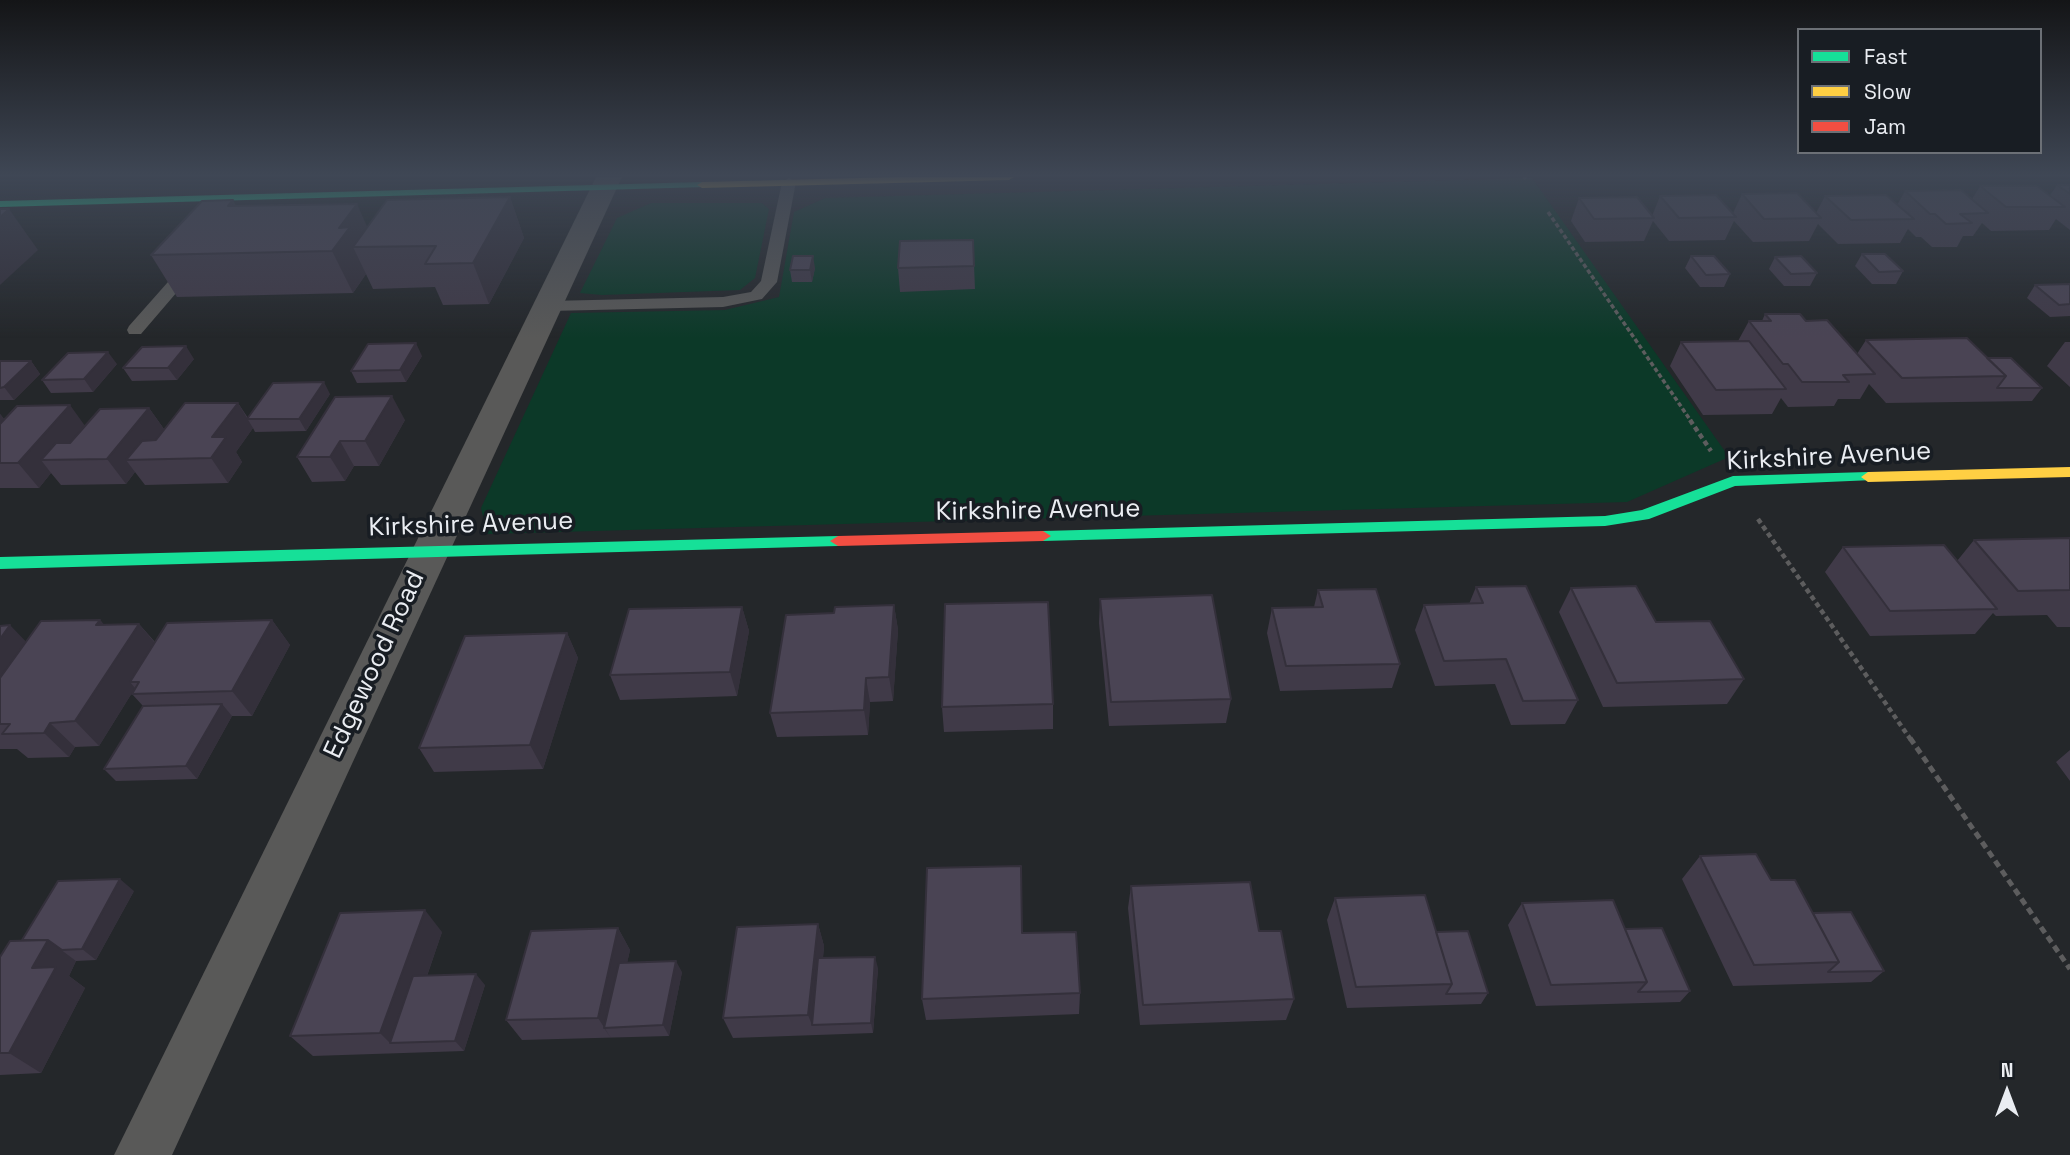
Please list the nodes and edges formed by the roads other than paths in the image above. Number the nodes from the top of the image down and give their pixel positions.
1 (584, 231) edge
2 (779, 231) edge
3 (199, 256) edge
4 (549, 306) junction
5 (135, 330) dead end
6 (2070, 472) edge
7 (430, 550) junction
8 (0, 563) edge
9 (143, 1155) edge

1 - 4 street, Edgewood Road
2 - 4 lane
3 - 5 lane
4 - 7 street, Edgewood Road
6 - 7 street, Kirkshire Avenue
7 - 8 street, Kirkshire Avenue
7 - 9 street, Edgewood Road

